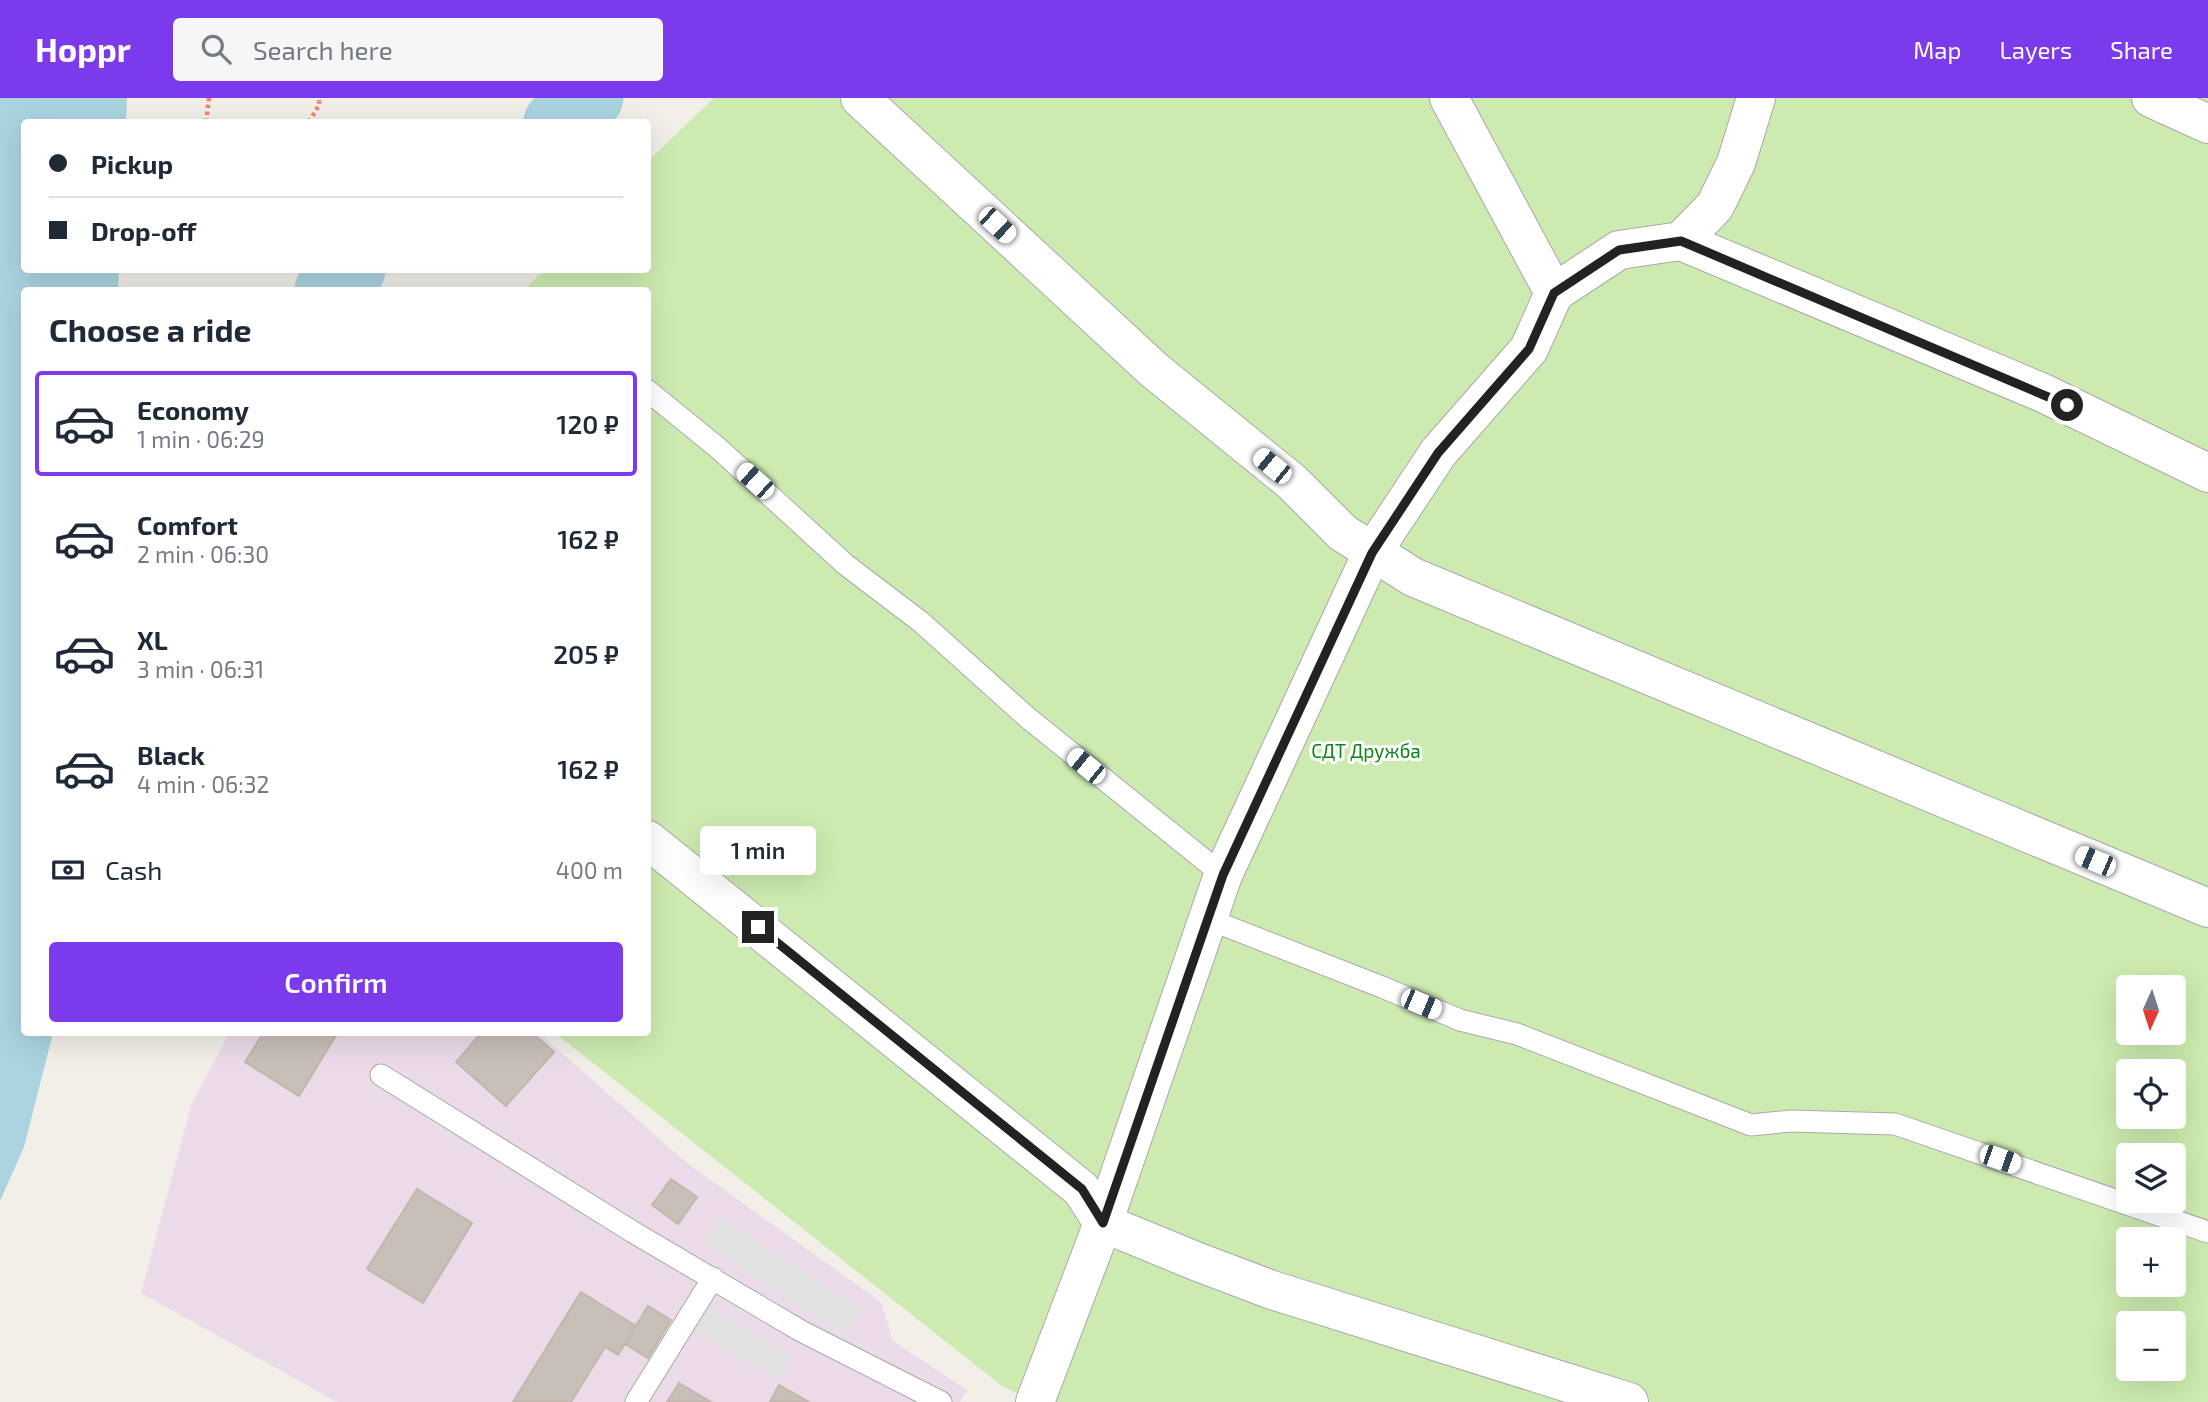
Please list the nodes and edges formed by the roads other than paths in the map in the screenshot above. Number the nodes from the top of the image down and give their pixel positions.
1 (860, 98) edge
2 (1449, 98) edge
3 (1756, 98) edge
4 (2151, 98) edge
5 (2208, 124) edge
6 (1681, 241) junction
7 (1554, 293) junction
8 (651, 393) edge
9 (2208, 473) edge
10 (1372, 553) junction
11 (651, 842) edge
12 (1223, 875) junction
13 (2208, 908) edge
14 (1208, 919) junction
15 (381, 1075) dead end
16 (1103, 1223) junction
17 (2208, 1232) edge
18 (713, 1278) junction
19 (636, 1402) edge
20 (941, 1402) edge
21 (1035, 1402) edge
22 (1629, 1402) edge

1 - 10 street
2 - 7 street
3 - 6 street
4 - 5 street
6 - 7 street
6 - 9 street
7 - 10 street
8 - 12 lane
10 - 12 street
10 - 13 street
11 - 16 street
12 - 14 street
14 - 16 street
14 - 17 lane
15 - 18 lane
16 - 21 street
16 - 22 street
18 - 19 lane
18 - 20 lane

